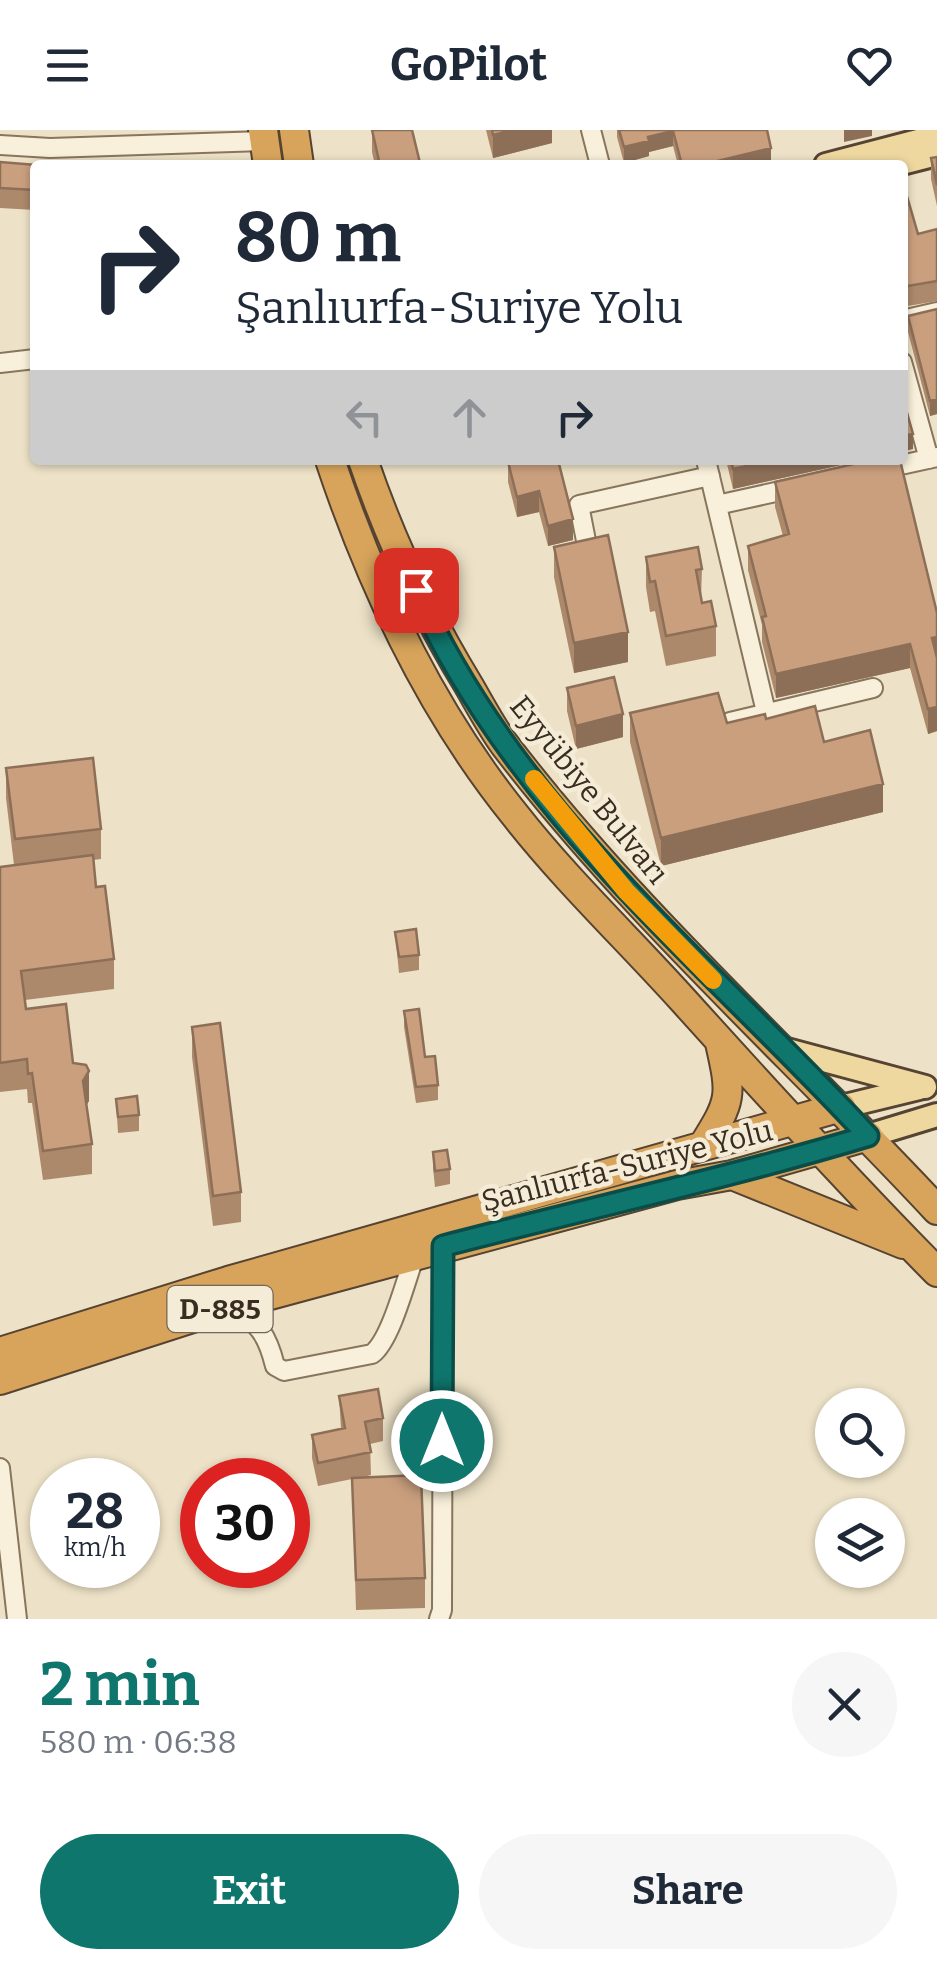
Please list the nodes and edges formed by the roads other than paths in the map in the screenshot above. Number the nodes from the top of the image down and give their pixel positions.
1 (294, 130) edge
2 (592, 130) edge
3 (937, 136) edge
4 (0, 146) edge
5 (265, 146) edge
6 (937, 154) edge
7 (298, 160) edge
8 (599, 160) edge
9 (845, 160) edge
10 (908, 161) edge
11 (937, 312) edge
12 (908, 319) edge
13 (30, 359) edge
14 (0, 364) edge
15 (908, 381) edge
16 (933, 458) edge
17 (908, 464) edge
18 (332, 465) edge
19 (364, 465) edge
20 (902, 465) edge
21 (708, 468) edge
22 (852, 476) edge
23 (813, 484) edge
24 (717, 506) junction
25 (589, 556) edge
26 (873, 688) dead end
27 (766, 712) junction
28 (730, 722) edge
29 (720, 1041) junction
30 (782, 1049) junction
31 (931, 1085) edge
32 (842, 1107) junction
33 (937, 1115) edge
34 (794, 1120) junction
35 (868, 1136) junction
36 (704, 1146) junction
37 (821, 1149) junction
38 (732, 1175) junction
39 (937, 1210) edge
40 (443, 1246) junction
41 (914, 1248) junction
42 (415, 1255) junction
43 (937, 1272) edge
44 (233, 1305) junction
45 (0, 1352) edge
46 (0, 1380) edge
47 (0, 1468) edge
48 (441, 1616) edge
49 (17, 1619) edge

1 - 7 highway
2 - 8 street
3 - 9 main road
4 - 5 street
6 - 10 main road
11 - 12 street
13 - 14 street
15 - 16 street
16 - 17 street
18 - 29 highway
19 - 30 highway, Eyyübiye Bulvarı
20 - 22 street
21 - 24 street
21 - 25 street
23 - 24 street
24 - 27 street
26 - 27 street
27 - 28 street
29 - 34 highway
29 - 36 highway
30 - 31 main road
30 - 32 highway, Eyyübiye Bulvarı
31 - 32 main road
32 - 34 highway, Şanlıurfa-Suriye Yolu / D-885
32 - 35 highway, Eyyübiye Bulvarı
33 - 35 main road
34 - 36 highway, Şanlıurfa-Suriye Yolu / D-885
34 - 37 highway
35 - 37 highway, Şanlıurfa-Suriye Yolu
35 - 39 highway, Eyyübiye Bulvarı
36 - 45 highway, Şanlıurfa-Suriye Yolu / D-885
37 - 38 highway, Şanlıurfa-Suriye Yolu
37 - 41 highway
38 - 40 highway, Şanlıurfa-Suriye Yolu / D-885
38 - 41 highway
40 - 42 highway, Şanlıurfa-Suriye Yolu / D-885
40 - 48 street
41 - 43 highway
42 - 44 highway, Şanlıurfa-Suriye Yolu / D-885
42 - 44 street
44 - 46 highway, Şanlıurfa-Suriye Yolu / D-885
47 - 49 street

